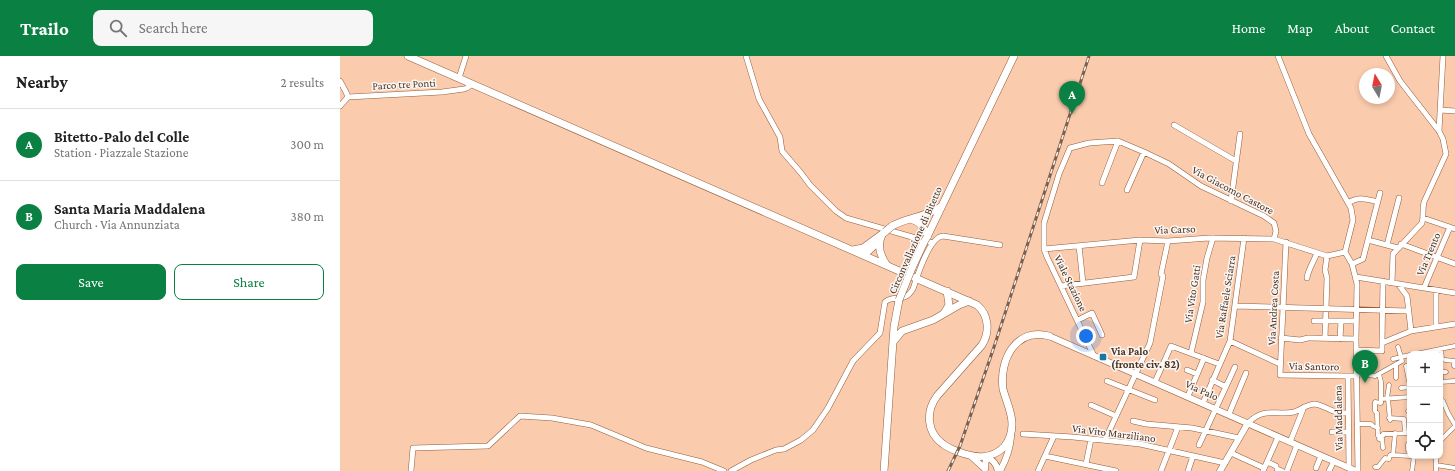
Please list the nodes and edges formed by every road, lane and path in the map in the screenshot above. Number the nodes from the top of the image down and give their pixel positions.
1 (408, 56) edge
2 (466, 56) edge
3 (746, 56) edge
4 (1014, 56) edge
5 (1278, 56) edge
6 (1386, 56) edge
7 (1443, 56) edge
8 (459, 78) junction
9 (340, 81) edge
10 (472, 84) junction
11 (348, 96) junction
12 (340, 106) edge
13 (1440, 110) junction
14 (1455, 111) edge
15 (1174, 125) dead end
16 (1439, 131) junction
17 (1240, 134) dead end
18 (1118, 141) junction
19 (1144, 152) junction
20 (1236, 161) junction
21 (1102, 183) dead end
22 (1127, 190) dead end
23 (1380, 193) dead end
24 (1399, 198) dead end
25 (1231, 201) junction
26 (1378, 202) junction
27 (1348, 203) junction
28 (942, 206) junction
29 (1423, 218) junction
30 (910, 219) junction
31 (1453, 228) edge
32 (882, 235) junction
33 (1213, 238) junction
34 (1244, 238) junction
35 (1274, 239) junction
36 (926, 240) junction
37 (1140, 240) junction
38 (1168, 240) junction
39 (1368, 240) junction
40 (1286, 242) junction
41 (933, 243) junction
42 (1387, 245) junction
43 (1000, 246) dead end
44 (1079, 246) junction
45 (1400, 246) junction
46 (1044, 249) junction
47 (863, 252) junction
48 (1345, 252) junction
49 (1317, 253) junction
50 (1327, 256) junction
51 (1437, 257) junction
52 (886, 264) junction
53 (1352, 264) junction
54 (1455, 264) edge
55 (1356, 277) junction
56 (916, 278) junction
57 (1307, 278) dead end
58 (1383, 281) junction
59 (1083, 283) junction
60 (1392, 283) junction
61 (1398, 284) junction
62 (1061, 286) junction
63 (1424, 288) junction
64 (1436, 290) junction
65 (947, 291) junction
66 (1455, 292) edge
67 (959, 301) junction
68 (949, 305) junction
69 (1235, 306) junction
70 (1283, 308) junction
71 (1326, 308) junction
72 (1356, 309) junction
73 (1383, 311) junction
74 (1408, 311) junction
75 (896, 312) junction
76 (941, 316) junction
77 (1078, 320) junction
78 (1314, 321) dead end
79 (1325, 321) junction
80 (1340, 321) junction
81 (1356, 321) junction
82 (1455, 324) edge
83 (914, 326) junction
84 (1436, 327) junction
85 (1411, 331) junction
86 (1102, 335) dead end
87 (1049, 336) joint
88 (1281, 338) junction
89 (1325, 338) junction
90 (1340, 338) junction
91 (1356, 339) junction
92 (1230, 341) junction
93 (893, 342) junction
94 (1382, 343) junction
95 (1455, 346) edge
96 (1398, 347) dead end
97 (1441, 349) junction
98 (1357, 350) junction
99 (1436, 351) edge
100 (1192, 353) junction
101 (1094, 356) junction
102 (1407, 356) edge
103 (1402, 357) junction
104 (1204, 358) junction
105 (1393, 359) dead end
106 (1219, 364) junction
107 (1280, 364) junction
108 (1396, 364) junction
109 (1235, 367) dead end
110 (1454, 367) edge
111 (1186, 370) dead end
112 (1246, 373) dead end
113 (1136, 374) junction
114 (1197, 374) junction
115 (1357, 374) junction
116 (1379, 374) junction
117 (1280, 375) joint
118 (1348, 376) junction
119 (1454, 376) edge
120 (1396, 378) dead end
121 (1107, 380) dead end
122 (1212, 380) junction
123 (1455, 381) edge
124 (1155, 382) junction
125 (1443, 382) edge
126 (1389, 385) dead end
127 (1226, 386) junction
128 (1407, 387) edge
129 (1402, 388) dead end
130 (1129, 389) junction
131 (1188, 396) junction
132 (1407, 397) edge
133 (1387, 398) junction
134 (1381, 399) junction
135 (1155, 400) dead end
136 (1443, 401) edge
137 (1203, 403) junction
138 (1091, 405) dead end
139 (1304, 407) junction
140 (1216, 408) junction
141 (1368, 411) dead end
142 (1375, 411) junction
143 (1348, 413) junction
144 (1229, 414) junction
145 (1116, 416) junction
146 (1133, 421) dead end
147 (1248, 423) junction
148 (1357, 424) junction
149 (1455, 426) edge
150 (1178, 427) junction
151 (1378, 428) junction
152 (1407, 429) edge
153 (1205, 431) junction
154 (1332, 432) dead end
155 (1348, 432) junction
156 (1395, 433) junction
157 (1407, 433) edge
158 (1011, 434) junction
159 (1023, 434) dead end
160 (1054, 436) junction
161 (1278, 437) junction
162 (1239, 438) junction
163 (1379, 438) junction
164 (1443, 438) edge
165 (1091, 439) junction
166 (1105, 440) junction
167 (1290, 442) junction
168 (1377, 444) dead end
169 (1199, 445) dead end
170 (1297, 445) junction
171 (1383, 448) dead end
172 (1168, 450) junction
173 (1231, 453) junction
174 (1393, 455) junction
175 (1407, 455) edge
176 (1045, 456) junction
177 (1193, 456) junction
178 (1321, 456) junction
179 (972, 457) junction
180 (986, 457) junction
181 (1414, 459) edge
182 (1436, 459) edge
183 (1334, 461) junction
184 (1267, 462) junction
185 (1225, 463) junction
186 (1086, 464) junction
187 (1436, 465) junction
188 (1375, 467) dead end
189 (1316, 468) dead end
190 (1455, 468) edge
191 (1278, 469) edge
192 (985, 470) edge
193 (1264, 470) edge
194 (1354, 470) edge
195 (411, 471) edge
196 (724, 471) edge
197 (731, 471) edge
198 (884, 471) edge
199 (999, 471) edge
200 (1038, 471) edge
201 (1116, 471) edge
202 (1161, 471) edge
203 (1188, 471) edge
204 (1220, 471) edge
205 (1287, 471) edge
206 (1330, 471) edge
207 (1412, 471) edge
208 (1436, 471) edge

1 - 8 main road
2 - 8 street
3 - 41 street
4 - 28 main road, Circonvallazione di Bitetto
5 - 27 street
6 - 16 street
7 - 13 street
8 - 10 main road
9 - 11 street
10 - 11 street, Parco tre Ponti
10 - 47 main road
11 - 12 street
13 - 14 street
13 - 16 street
15 - 20 street
16 - 29 street
17 - 20 street
18 - 19 street, Via Giacomo Castore
18 - 21 street
18 - 46 street, Viale Stazione
19 - 22 street
19 - 25 street, Via Giacomo Castore
20 - 25 street
23 - 26 street
24 - 42 street
25 - 35 street, Via Giacomo Castore
26 - 27 street
26 - 39 street
27 - 48 street
28 - 30 main road
28 - 36 main road, Circonvallazione di Bitetto
29 - 31 street
29 - 45 street
30 - 32 main road, bridge
30 - 36 main road
31 - 51 street, Via Trento
32 - 47 main road
32 - 52 main road
33 - 34 street, Via Carso
33 - 38 street, Via Carso
33 - 100 street, Via Vito Gatti
34 - 35 street, Via Carso
34 - 69 street, Via Raffaele Sciarra
35 - 40 street
36 - 75 main road, Circonvallazione di Bitetto, bridge
37 - 38 street, Via Carso
37 - 44 street
37 - 59 street, Via Carso
38 - 113 street
39 - 42 street
39 - 53 street
40 - 49 street
40 - 70 street, Via Andrea Costa
41 - 43 street
41 - 56 street
42 - 45 street
44 - 46 street
44 - 59 street
45 - 51 street
45 - 60 street
46 - 62 street, Viale Stazione
47 - 52 main road
48 - 50 street
48 - 53 street, Via Maddalena
49 - 50 street
49 - 57 street
50 - 71 street
51 - 54 street
51 - 63 street, Via Trento
52 - 56 main road
53 - 55 street, Via Maddalena
55 - 58 street
55 - 72 street, Via Maddalena
56 - 65 main road
56 - 197 street
58 - 60 street
58 - 73 street
59 - 62 street, Via Carso
60 - 61 street
61 - 63 street
61 - 74 street
62 - 77 street, Viale Stazione
63 - 64 street
64 - 66 street
64 - 84 street
65 - 67 main road
65 - 68 main road
67 - 68 main road
67 - 76 main road
67 - 179 main road
68 - 76 main road
69 - 70 street
69 - 92 street, Via Raffaele Sciarra
70 - 71 street
70 - 88 street, Via Andrea Costa
71 - 72 street
71 - 79 street
72 - 73 street
72 - 81 street, Via Maddalena
73 - 74 street
73 - 94 street
74 - 85 street
75 - 83 main road
75 - 93 main road, Circonvallazione di Bitetto
76 - 83 main road
77 - 86 street
77 - 101 street, Viale Stazione
78 - 79 street
79 - 80 street
79 - 89 street
80 - 81 street
80 - 90 street
81 - 91 street, Via Maddalena
82 - 84 street
83 - 93 main road
84 - 85 street
85 - 94 street
87 - 101 street, Via Palo
87 - 158 main road, Via Palo
88 - 89 street
88 - 107 street, Via Andrea Costa
89 - 90 street
90 - 91 street
91 - 98 street, Via Maddalena
92 - 106 street, Via Raffaele Sciarra
92 - 107 street
93 - 198 main road, Circonvallazione di Bitetto
94 - 98 street
95 - 97 street
96 - 103 street
97 - 99 street
97 - 110 street
98 - 115 street, Via Maddalena
100 - 104 street
100 - 124 street
101 - 113 street, Via Palo
102 - 103 street
103 - 105 street
103 - 108 street
104 - 106 street
104 - 114 street
106 - 122 street, Via Raffaele Sciarra
107 - 117 street, Via Andrea Costa
108 - 116 street
108 - 120 street
109 - 127 street
111 - 114 street
112 - 144 street
113 - 124 street, Via Palo
113 - 130 street
114 - 131 street
115 - 116 street
115 - 118 street, Via Maddalena
115 - 148 street, Via Maddalena
116 - 134 street
117 - 118 street, Via Santoro
118 - 143 street, Via Maddalena
119 - 123 street
121 - 130 street
122 - 127 street
122 - 137 street, Via Raffaele Sciarra
123 - 125 street
124 - 131 street, Via Palo
126 - 133 street
127 - 140 street
128 - 129 street
130 - 135 street
130 - 145 street
131 - 137 street, Via Palo
132 - 133 street
133 - 134 street
133 - 152 street
134 - 142 street
136 - 149 street
137 - 140 street, Via Palo
138 - 145 street
139 - 143 street
139 - 147 street
139 - 167 street
140 - 144 street, Via Palo
140 - 153 street
141 - 142 street
142 - 151 street
143 - 155 street, Via Maddalena
144 - 147 street, Via Palo
145 - 166 street
146 - 150 street
147 - 161 street, Via Palo
147 - 162 street
148 - 151 street
148 - 194 street, Via Maddalena
149 - 164 street
150 - 153 street
150 - 172 street
151 - 163 street
153 - 162 street
153 - 169 street
154 - 155 street
155 - 194 street, Via Maddalena
156 - 157 street
156 - 163 street
156 - 174 street
158 - 180 main road
158 - 199 street
159 - 160 street, Via Vito Marziliano
160 - 165 street, Via Vito Marziliano
160 - 176 street
161 - 167 street, Via Palo
161 - 184 street
162 - 173 street
163 - 168 street
163 - 171 street
165 - 166 street, Via Vito Marziliano
165 - 186 street
166 - 172 street, Via Vito Marziliano
167 - 170 street, Via Palo
170 - 178 street, Via Palo
170 - 205 street
172 - 177 street, Via Vito Marziliano
172 - 202 street
173 - 185 street
173 - 193 street
174 - 175 street
174 - 188 street
176 - 186 street
176 - 200 street
177 - 185 street, Via Vito Marziliano
177 - 203 street
178 - 183 street, Via Palo
178 - 189 street
179 - 180 main road
179 - 192 street
180 - 192 street
180 - 199 street
181 - 207 street
182 - 187 street
183 - 194 street, Via Palo
183 - 206 street
184 - 191 street
184 - 193 street
185 - 204 street
186 - 201 street
187 - 190 street
187 - 208 street
195 - 196 street

